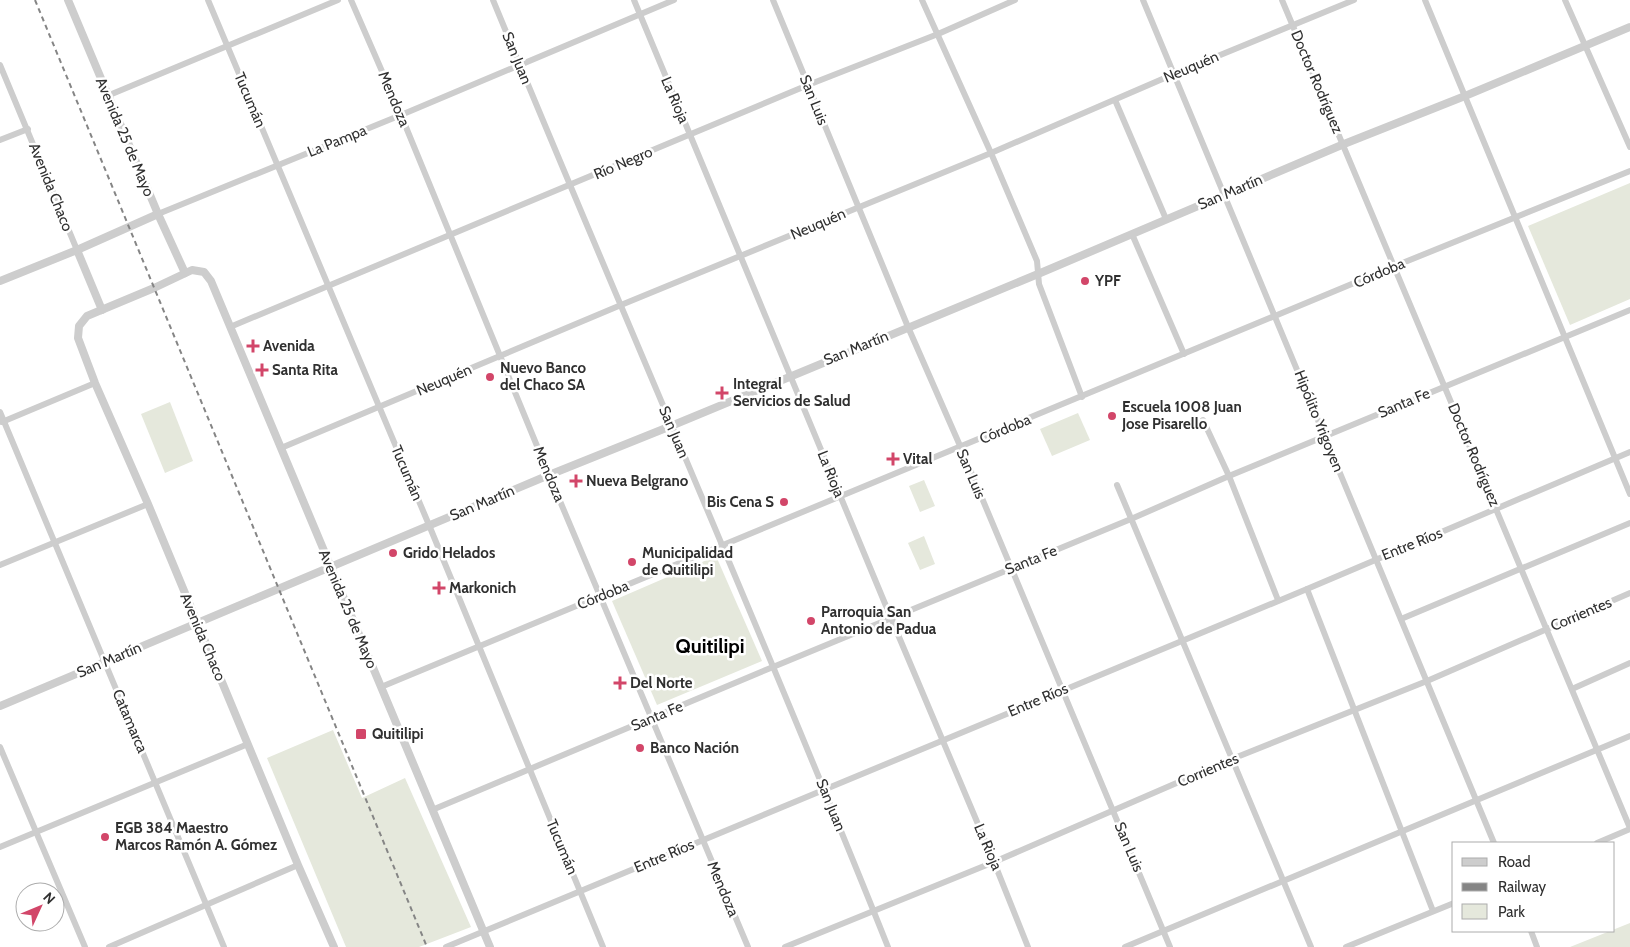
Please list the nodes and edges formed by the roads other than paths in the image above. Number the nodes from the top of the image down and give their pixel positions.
1 (68, 0) edge
2 (208, 0) edge
3 (338, 0) edge
4 (351, 0) edge
5 (492, 0) edge
6 (634, 0) edge
7 (674, 0) edge
8 (773, 0) edge
9 (922, 0) edge
10 (1015, 0) edge
11 (1142, 0) edge
12 (1282, 0) edge
13 (1354, 0) edge
14 (1425, 0) edge
15 (1565, 0) edge
16 (640, 14) junction
17 (1292, 25) junction
18 (1630, 27) edge
19 (938, 34) junction
20 (228, 45) junction
21 (1585, 46) junction
22 (0, 65) edge
23 (519, 65) junction
24 (1174, 74) junction
25 (808, 85) junction
26 (107, 96) junction
27 (1465, 96) junction
28 (1115, 100) junction
29 (401, 115) junction
30 (28, 129) junction
31 (690, 135) junction
32 (0, 140) edge
33 (1344, 144) junction
34 (1630, 147) edge
35 (991, 153) junction
36 (278, 165) junction
37 (1630, 171) edge
38 (569, 186) junction
39 (1224, 194) junction
40 (858, 207) junction
41 (158, 214) junction
42 (1516, 217) junction
43 (1166, 219) junction
44 (1132, 234) junction
45 (450, 235) junction
46 (77, 250) junction
47 (741, 257) junction
48 (1395, 266) junction
49 (185, 273) junction
50 (1038, 274) junction
51 (0, 281) edge
52 (328, 286) junction
53 (621, 305) junction
54 (102, 310) junction
55 (1630, 310) edge
56 (1276, 316) junction
57 (230, 327) junction
58 (908, 327) junction
59 (1564, 336) junction
60 (1184, 354) junction
61 (500, 356) junction
62 (790, 376) junction
63 (95, 383) junction
64 (1445, 386) junction
65 (1082, 398) junction
66 (379, 407) junction
67 (0, 412) edge
68 (1203, 420) dead end
69 (2, 422) edge
70 (671, 426) junction
71 (1325, 436) junction
72 (281, 448) junction
73 (961, 448) junction
74 (1630, 452) edge
75 (1615, 458) junction
76 (549, 475) junction
77 (1229, 476) junction
78 (1117, 485) dead end
79 (1630, 494) edge
80 (840, 497) junction
81 (148, 504) junction
82 (1496, 510) junction
83 (1131, 519) junction
84 (1630, 523) edge
85 (429, 525) junction
86 (54, 543) junction
87 (722, 546) junction
88 (1375, 559) junction
89 (0, 565) edge
90 (330, 566) junction
91 (1011, 568) junction
92 (1521, 568) junction
93 (1307, 589) junction
94 (1630, 593) edge
95 (600, 596) junction
96 (1278, 600) junction
97 (891, 618) junction
98 (1401, 619) junction
99 (198, 622) junction
100 (1546, 629) junction
101 (1183, 640) junction
102 (479, 646) junction
103 (105, 662) junction
104 (1630, 663) edge
105 (773, 667) junction
106 (1427, 681) junction
107 (381, 687) junction
108 (1572, 689) junction
109 (1062, 690) junction
110 (0, 706) edge
111 (1354, 710) junction
112 (651, 718) junction
113 (1630, 736) edge
114 (943, 741) junction
115 (248, 744) junction
116 (0, 747) edge
117 (1597, 750) junction
118 (1232, 759) junction
119 (530, 770) junction
120 (156, 783) junction
121 (825, 789) junction
122 (1476, 801) junction
123 (432, 810) junction
124 (1114, 810) junction
125 (1630, 829) edge
126 (36, 832) junction
127 (1403, 832) junction
128 (703, 840) junction
129 (1494, 842) edge
130 (1599, 842) edge
131 (0, 847) edge
132 (994, 862) junction
133 (298, 864) junction
134 (1283, 881) junction
135 (580, 891) junction
136 (205, 904) junction
137 (1452, 904) edge
138 (873, 910) junction
139 (1434, 911) junction
140 (483, 931) junction
141 (1164, 931) junction
142 (1531, 932) edge
143 (85, 947) edge
144 (108, 947) edge
145 (224, 947) edge
146 (334, 947) edge
147 (446, 947) edge
148 (490, 947) edge
149 (603, 947) edge
150 (748, 947) edge
151 (785, 947) edge
152 (888, 947) edge
153 (1028, 947) edge
154 (1125, 947) edge
155 (1170, 947) edge
156 (1311, 947) edge
157 (1346, 947) edge
158 (1537, 947) edge

1 - 26 street, Avenida 25 de Mayo
2 - 20 street, Tucumán
3 - 20 street
4 - 29 street, Mendoza
5 - 23 street, San Juan
6 - 16 street, La Rioja
7 - 16 street, La Pampa
8 - 25 street, San Luis
9 - 19 street
10 - 19 street, Río Negro
11 - 24 street, Hipólito Yrigoyen
12 - 17 street, Doctor Rodríguez
13 - 17 street, Neuquén
14 - 27 street
15 - 21 street
16 - 23 street, La Pampa
16 - 31 street, La Rioja
17 - 24 street, Neuquén
17 - 33 street, Doctor Rodríguez
18 - 21 street, San Martín
19 - 25 street, Río Negro
19 - 35 street
20 - 26 street
20 - 36 street, Tucumán
21 - 27 street, San Martín
21 - 34 street
22 - 30 street, Avenida Chaco
23 - 29 street, La Pampa
23 - 38 street, San Juan
24 - 28 street, Neuquén
24 - 39 street, Hipólito Yrigoyen
25 - 31 street, Río Negro
25 - 40 street, San Luis
26 - 41 street, Avenida 25 de Mayo
27 - 33 street, San Martín
27 - 42 street
28 - 35 street, Neuquén
28 - 43 street
29 - 36 street, La Pampa
29 - 45 street, Mendoza
30 - 32 street
30 - 46 street, Avenida Chaco
31 - 38 street, Río Negro
31 - 47 street, La Rioja
33 - 39 street, San Martín
33 - 48 street, Doctor Rodríguez
35 - 40 street, Neuquén
35 - 50 street
36 - 41 street, La Pampa
36 - 52 street, Tucumán
37 - 42 street, Córdoba
38 - 45 street, Río Negro
38 - 53 street, San Juan
39 - 43 street, San Martín
39 - 56 street, Hipólito Yrigoyen
40 - 47 street, Neuquén
40 - 58 street, San Luis
41 - 46 street, La Pampa
41 - 49 street, Avenida 25 de Mayo
42 - 48 street, Córdoba
42 - 59 street
43 - 44 street, San Martín
44 - 50 street, San Martín
44 - 60 street
45 - 52 street, Río Negro
45 - 61 street, Mendoza
46 - 51 street, La Pampa
46 - 54 street, Avenida Chaco
47 - 53 street, Neuquén
47 - 62 street, La Rioja
48 - 56 street, Córdoba
48 - 64 street, Doctor Rodríguez
49 - 54 street
49 - 57 street, Avenida 25 de Mayo
50 - 58 street, San Martín
50 - 65 street
52 - 57 street, Río Negro
52 - 66 street, Tucumán
53 - 61 street, Neuquén
53 - 70 street, San Juan
54 - 63 street, Avenida Chaco
55 - 59 street, Santa Fe
56 - 60 street, Córdoba
56 - 71 street, Hipólito Yrigoyen
57 - 72 street, Avenida 25 de Mayo
58 - 62 street, San Martín
58 - 73 street, San Luis
59 - 64 street, Santa Fe
59 - 75 street
60 - 65 street, Córdoba
61 - 66 street, Neuquén
61 - 76 street, Mendoza
62 - 70 street, San Martín
62 - 80 street, La Rioja
63 - 69 street
63 - 81 street, Avenida Chaco
64 - 71 street, Santa Fe
64 - 82 street, Doctor Rodríguez
65 - 73 street, Córdoba
66 - 72 street, Neuquén
66 - 85 street, Tucumán
67 - 69 street, Catamarca
68 - 77 street
69 - 86 street, Catamarca
70 - 76 street, San Martín
70 - 87 street, San Juan
71 - 77 street, Santa Fe
71 - 88 street, Hipólito Yrigoyen
72 - 90 street, Avenida 25 de Mayo
73 - 80 street, Córdoba
73 - 91 street, San Luis
74 - 75 street, Entre Ríos
75 - 79 street
75 - 82 street, Entre Ríos
76 - 85 street, San Martín
76 - 95 street, Mendoza
77 - 83 street, Santa Fe
77 - 96 street
78 - 83 street
80 - 87 street, Córdoba
80 - 97 street, La Rioja
81 - 86 street
81 - 99 street, Avenida Chaco
82 - 88 street, Entre Ríos
82 - 92 street, Doctor Rodríguez
83 - 91 street, Santa Fe
83 - 101 street
84 - 92 street
85 - 90 street, San Martín
85 - 102 street, Tucumán
86 - 89 street
86 - 103 street, Catamarca
87 - 95 street, Córdoba
87 - 105 street, San Juan
88 - 93 street, Entre Ríos
88 - 98 street, Hipólito Yrigoyen
90 - 99 street, San Martín
90 - 107 street, Avenida 25 de Mayo
91 - 97 street, Santa Fe
91 - 109 street, San Luis
92 - 98 street
92 - 100 street, Doctor Rodríguez
93 - 96 street, Entre Ríos
93 - 111 street
94 - 100 street, Corrientes
95 - 102 street, Córdoba
95 - 112 street, Mendoza
96 - 101 street, Entre Ríos
97 - 105 street, Santa Fe
97 - 114 street, La Rioja
98 - 106 street, Hipólito Yrigoyen
99 - 103 street, San Martín
99 - 115 street, Avenida Chaco
100 - 106 street, Corrientes
100 - 108 street, Doctor Rodríguez
101 - 109 street, Entre Ríos
101 - 118 street
102 - 107 street, Córdoba
102 - 119 street, Tucumán
103 - 110 street, San Martín
103 - 120 street, Catamarca
104 - 108 street
105 - 112 street, Santa Fe
105 - 121 street, San Juan
106 - 111 street, Corrientes
106 - 122 street, Hipólito Yrigoyen
107 - 123 street, Avenida 25 de Mayo
108 - 117 street, Doctor Rodríguez
109 - 114 street, Entre Ríos
109 - 124 street, San Luis
111 - 118 street, Corrientes
111 - 127 street
112 - 119 street, Santa Fe
112 - 128 street, Mendoza
113 - 117 street
114 - 121 street, Entre Ríos
114 - 132 street, La Rioja
115 - 120 street
115 - 133 street, Avenida Chaco
116 - 126 street
117 - 122 street
117 - 125 street, Doctor Rodríguez
118 - 124 street, Corrientes
118 - 134 street
119 - 123 street, Santa Fe
119 - 135 street, Tucumán
120 - 126 street
120 - 136 street, Catamarca
121 - 128 street, Entre Ríos
121 - 138 street, San Juan
122 - 127 street
122 - 129 street, Hipólito Yrigoyen
123 - 140 street, Avenida 25 de Mayo
124 - 132 street, Corrientes
124 - 141 street, San Luis
125 - 130 street
126 - 131 street
126 - 143 street
127 - 134 street
127 - 139 street
128 - 135 street, Entre Ríos
128 - 150 street, Mendoza
132 - 138 street, Corrientes
132 - 153 street, La Rioja
133 - 136 street
133 - 146 street, Avenida Chaco
134 - 141 street
134 - 156 street
135 - 140 street, Entre Ríos
135 - 149 street, Tucumán
136 - 144 street
136 - 145 street, Catamarca
137 - 139 street
138 - 151 street, Corrientes
138 - 152 street, San Juan
139 - 157 street
140 - 147 street, Entre Ríos
140 - 148 street, Avenida 25 de Mayo
141 - 154 street
141 - 155 street, San Luis
142 - 158 street

